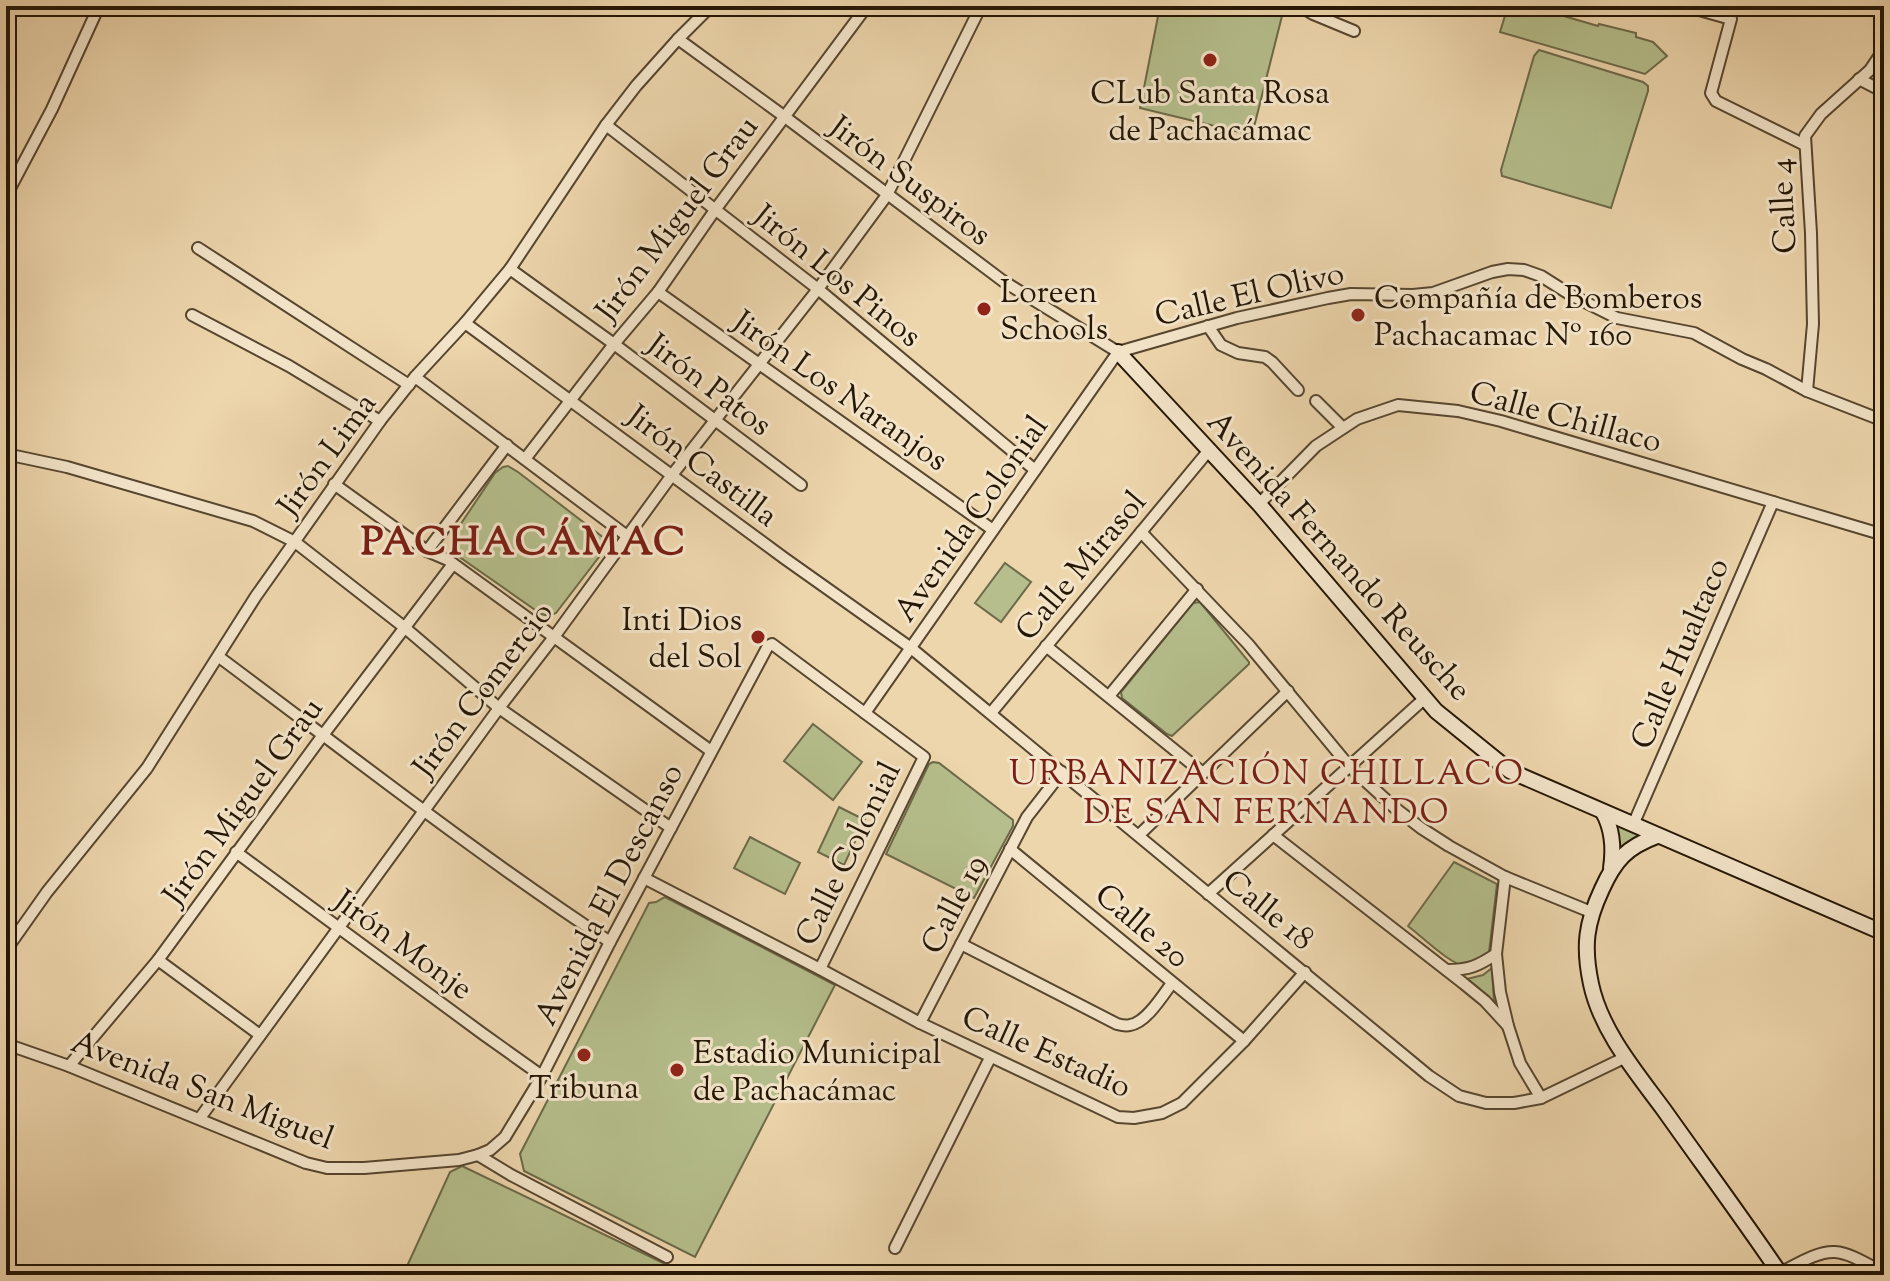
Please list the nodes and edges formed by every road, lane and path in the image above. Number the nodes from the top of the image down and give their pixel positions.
1 (99, 6) edge
2 (711, 6) edge
3 (867, 6) edge
4 (981, 6) edge
5 (1300, 6) edge
6 (1685, 6) edge
7 (1354, 31) dead end
8 (678, 39) junction
9 (1884, 49) edge
10 (1859, 79) junction
11 (1884, 92) edge
12 (785, 117) junction
13 (606, 125) junction
14 (1805, 145) junction
15 (887, 195) junction
16 (6, 196) edge
17 (715, 210) junction
18 (198, 248) dead end
19 (510, 269) junction
20 (818, 289) junction
21 (658, 292) junction
22 (192, 315) dead end
23 (465, 323) junction
24 (1208, 326) junction
25 (614, 344) junction
26 (1118, 352) junction
27 (759, 363) junction
28 (412, 381) junction
29 (1298, 390) dead end
30 (1807, 391) junction
31 (571, 400) junction
32 (1316, 401) dead end
33 (714, 420) junction
34 (380, 421) junction
35 (1884, 421) edge
36 (1343, 428) junction
37 (507, 445) junction
38 (1210, 449) junction
39 (6, 454) edge
40 (525, 459) junction
41 (1035, 470) junction
42 (672, 475) junction
43 (334, 484) junction
44 (801, 485) dead end
45 (1773, 502) junction
46 (1259, 504) junction
47 (993, 530) junction
48 (1141, 532) junction
49 (1884, 535) edge
50 (627, 536) junction
51 (295, 542) junction
52 (427, 551) junction
53 (453, 564) junction
54 (1197, 589) junction
55 (404, 627) junction
56 (554, 637) junction
57 (1046, 646) junction
58 (911, 648) junction
59 (219, 657) junction
60 (1288, 691) junction
61 (1109, 696) junction
62 (1425, 698) junction
63 (499, 708) junction
64 (865, 713) junction
65 (991, 713) junction
66 (323, 735) junction
67 (711, 751) junction
68 (1349, 766) junction
69 (1062, 772) junction
70 (1203, 773) junction
71 (423, 811) junction
72 (1603, 812) junction
73 (1633, 825) junction
74 (671, 828) junction
75 (1139, 835) junction
76 (1273, 835) junction
77 (1657, 836) junction
78 (1010, 849) junction
79 (236, 852) junction
80 (1611, 868) junction
81 (1505, 877) junction
82 (644, 878) junction
83 (1208, 894) junction
84 (1591, 912) junction
85 (338, 929) junction
86 (1884, 933) edge
87 (610, 942) junction
88 (961, 944) junction
89 (6, 950) edge
90 (1496, 954) junction
91 (158, 960) junction
92 (820, 969) junction
93 (1447, 970) junction
94 (1305, 972) junction
95 (1172, 983) junction
96 (920, 1023) junction
97 (1508, 1026) junction
98 (260, 1035) junction
99 (1244, 1041) junction
100 (6, 1044) edge
101 (1626, 1057) junction
102 (990, 1058) junction
103 (69, 1066) junction
104 (542, 1076) junction
105 (1541, 1098) junction
106 (200, 1118) junction
107 (478, 1155) junction
108 (895, 1248) dead end
109 (667, 1257) dead end
110 (1884, 1273) edge
111 (1780, 1274) edge

1 - 16 street
2 - 8 street, Jirón Lima
3 - 12 street, Jirón Miguel Grau
4 - 15 street, Jirón Comercio
5 - 7 street
6 - 14 street
8 - 12 street, Jirón Suspiros
8 - 13 street, Jirón Lima
9 - 10 street, Calle 4
10 - 11 street
10 - 14 street, Calle 4
12 - 15 street, Jirón Suspiros
12 - 17 street, Jirón Miguel Grau
13 - 17 street, Jirón Los Pinos
13 - 19 street, Jirón Lima
14 - 30 street, Calle 4
15 - 20 street, Jirón Comercio
15 - 26 street, Jirón Suspiros
17 - 20 street, Jirón Los Pinos
17 - 21 street, Jirón Miguel Grau
18 - 28 street
19 - 23 street, Jirón Lima
19 - 25 street, Jirón Patos
20 - 27 street, Jirón Comercio
20 - 41 street, Jirón Los Pinos
21 - 25 street, Jirón Miguel Grau
21 - 27 street, Jirón Los Naranjos
22 - 34 street
23 - 28 street, Jirón Lima
23 - 31 street, Jirón Castilla
24 - 26 street, Calle El Olivo
24 - 29 street
24 - 30 street, Calle El Olivo
25 - 31 street, Jirón Miguel Grau
25 - 33 street, Jirón Patos
26 - 38 street, Avenida Fernando Reusche
26 - 41 street, Avenida Colonial
27 - 33 street, Jirón Comercio
27 - 47 street, Jirón Los Naranjos
28 - 34 street, Jirón Lima
28 - 37 street
30 - 35 street, Calle El Olivo
31 - 40 street, Jirón Miguel Grau
31 - 42 street, Jirón Castilla
32 - 36 street
33 - 42 street, Jirón Comercio
33 - 44 street, Jirón Patos
34 - 43 street, Jirón Lima
36 - 45 street, Calle Chillaco
36 - 46 street, Calle Chillaco
37 - 40 street
37 - 52 street
38 - 46 street, Avenida Fernando Reusche
38 - 48 street, Calle Mirasol
39 - 51 street
40 - 50 street
41 - 47 street, Avenida Colonial
42 - 50 street, Jirón Comercio
42 - 58 street, Jirón Castilla
43 - 51 street, Jirón Lima
43 - 52 street
45 - 49 street, Calle Chillaco
45 - 73 street, Calle Hualtaco
46 - 62 street, Avenida Fernando Reusche
47 - 58 street, Avenida Colonial
48 - 54 street
48 - 57 street, Calle Mirasol
50 - 56 street, Jirón Comercio
51 - 55 street
51 - 59 street, Jirón Lima
52 - 53 street
53 - 55 street, Jirón Miguel Grau
53 - 56 street
54 - 60 street
54 - 61 street
55 - 63 street
55 - 66 street, Jirón Miguel Grau
56 - 63 street, Jirón Comercio
56 - 67 street
57 - 61 street
57 - 65 street, Calle Mirasol
58 - 64 street, Avenida Colonial
58 - 65 street, Calle 18
59 - 66 street
59 - 89 street, Jirón Lima
60 - 68 street
60 - 70 street
61 - 70 street
62 - 68 street
62 - 72 street, Avenida Fernando Reusche
63 - 71 street, Jirón Comercio
63 - 74 street
64 - 67 street, Avenida El Descanso
64 - 92 street, Calle Colonial
65 - 69 street, Calle 18
66 - 71 street
66 - 79 street, Jirón Miguel Grau
67 - 74 street, Avenida El Descanso
68 - 76 street
68 - 81 street
69 - 75 street, Calle 18
69 - 78 street, Calle 19
70 - 75 street
71 - 85 street, Jirón Comercio
71 - 87 street
72 - 73 street, Avenida Fernando Reusche
72 - 80 street
73 - 77 street, Avenida Fernando Reusche
74 - 82 street, Avenida El Descanso
75 - 83 street, Calle 18
76 - 83 street
76 - 93 street
77 - 80 street
77 - 86 street, Avenida Fernando Reusche
78 - 88 street, Calle 19
78 - 95 street, Calle 20
79 - 85 street, Jirón Monje
79 - 91 street, Jirón Miguel Grau
80 - 84 street
81 - 84 street
81 - 90 street
82 - 87 street, Avenida El Descanso
82 - 92 street, Calle Colonial
83 - 94 street, Calle 18
84 - 101 street
85 - 98 street, Jirón Comercio
85 - 104 street, Jirón Monje
87 - 104 street, Avenida El Descanso
88 - 95 street
88 - 96 street, Calle 19
90 - 93 street
90 - 97 street
91 - 98 street
91 - 103 street, Jirón Miguel Grau
92 - 96 street, Calle Estadio
93 - 97 street
94 - 99 street, Calle Estadio
94 - 105 street, Calle 18
95 - 99 street, Calle 20
96 - 102 street, Calle Estadio
97 - 105 street
98 - 106 street, Jirón Comercio
99 - 102 street, Calle Estadio
100 - 103 street, Avenida San Miguel
101 - 105 street, Calle 18
101 - 111 street
102 - 108 street
103 - 106 street, Avenida San Miguel
104 - 107 street, Avenida El Descanso
106 - 107 street, Avenida San Miguel
107 - 109 street
110 - 111 street

